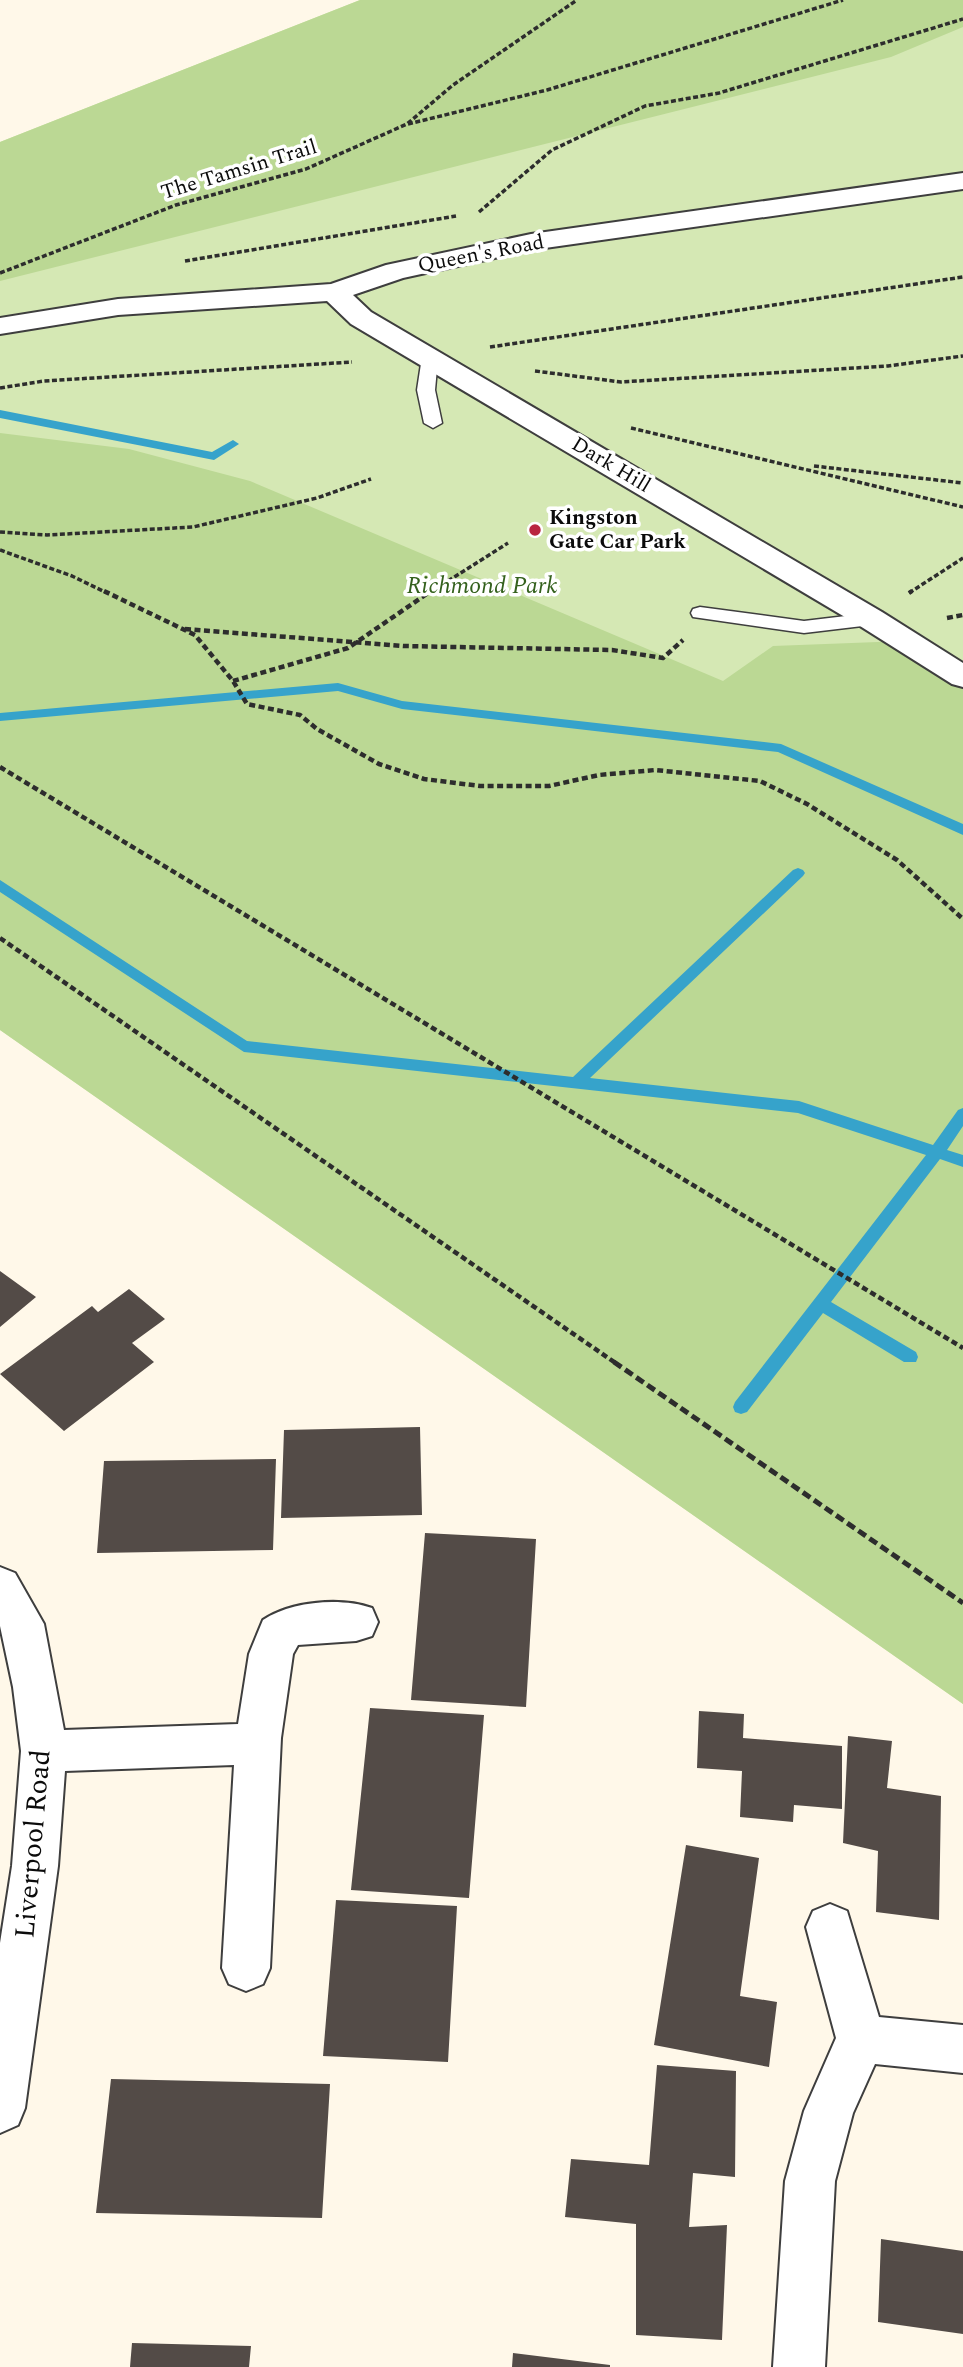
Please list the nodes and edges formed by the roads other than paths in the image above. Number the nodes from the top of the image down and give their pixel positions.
1 (963, 181) edge
2 (334, 292) junction
3 (0, 326) edge
4 (430, 357) junction
5 (433, 423) dead end
6 (700, 613) road end
7 (870, 619) junction
8 (963, 677) edge
9 (0, 1586) edge
10 (356, 1622) dead end
11 (259, 1744) junction
12 (44, 1751) junction
13 (830, 1927) dead end
14 (246, 1968) dead end
15 (861, 2039) junction
16 (963, 2049) edge
17 (0, 2108) edge
18 (799, 2367) edge

1 - 2 street, Queen's Road
2 - 3 street, Queen's Road
2 - 4 street, Dark Hill
4 - 5 lane
4 - 7 street, Dark Hill
6 - 7 lane
7 - 8 street, Dark Hill
9 - 12 street, Liverpool Road
10 - 11 street
11 - 12 street
11 - 14 street
12 - 17 street, Liverpool Road
13 - 15 street
15 - 16 street
15 - 18 street

